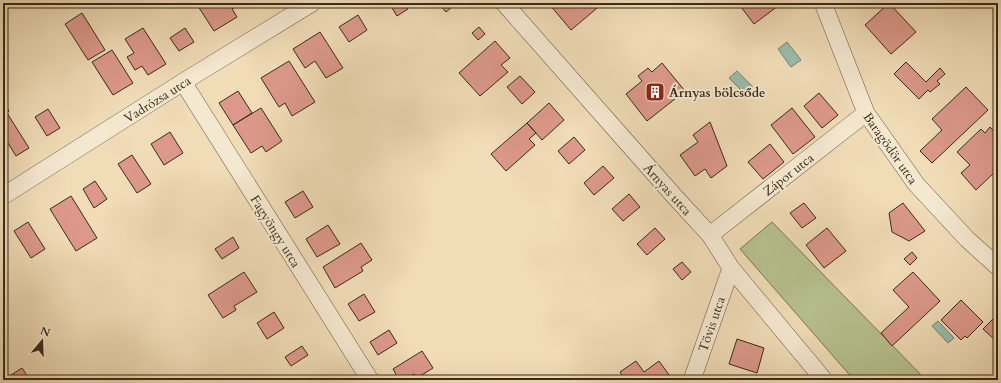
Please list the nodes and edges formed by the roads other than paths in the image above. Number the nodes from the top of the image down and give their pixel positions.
1 (312, 3) edge
2 (504, 3) edge
3 (823, 3) edge
4 (183, 82) junction
5 (866, 113) junction
6 (3, 196) edge
7 (710, 235) junction
8 (998, 267) edge
9 (731, 268) junction
10 (370, 380) edge
11 (692, 380) edge
12 (824, 380) edge

1 - 4 street, Vadrózsa utca
2 - 7 street, Árnyas utca
3 - 5 street, Baragödör utca
4 - 6 street, Vadrózsa utca
4 - 10 street, Fagyöngy utca
5 - 7 street, Zápor utca
5 - 8 street, Baragödör utca
7 - 9 street, Árnyas utca
9 - 11 street, Tövis utca
9 - 12 street, Árnyas utca

